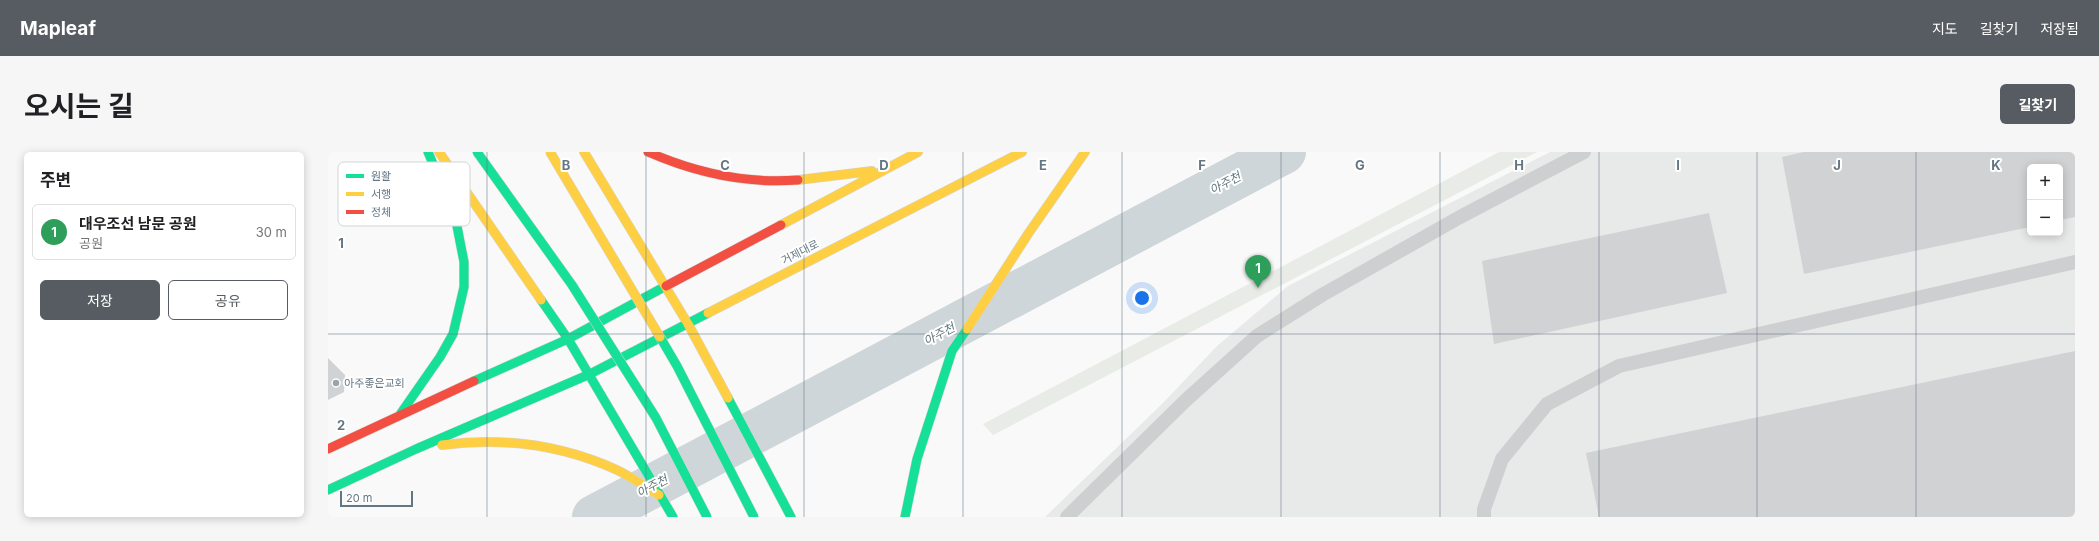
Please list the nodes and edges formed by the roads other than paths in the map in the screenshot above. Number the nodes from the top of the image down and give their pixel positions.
1 (428, 152) edge
2 (439, 152) edge
3 (477, 152) edge
4 (550, 152) edge
5 (584, 152) edge
6 (648, 152) edge
7 (918, 152) edge
8 (1022, 152) edge
9 (1085, 152) edge
10 (1584, 152) edge
11 (432, 162) edge
12 (446, 162) edge
13 (885, 170) junction
14 (470, 197) edge
15 (456, 226) edge
16 (2075, 262) edge
17 (666, 287) junction
18 (688, 324) junction
19 (568, 339) junction
20 (590, 374) junction
21 (400, 414) junction
22 (328, 449) edge
23 (416, 450) junction
24 (328, 490) edge
25 (661, 496) junction
26 (673, 517) edge
27 (707, 517) edge
28 (754, 517) edge
29 (791, 517) edge
30 (905, 517) edge
31 (1067, 517) edge
32 (1484, 517) edge

1 - 11 main road
2 - 12 main road
3 - 27 main road, bridge
4 - 28 main road, bridge
5 - 17 main road
6 - 13 main road
7 - 13 main road
8 - 18 main road, 거제대로
9 - 30 main road
10 - 31 lane
13 - 17 main road
14 - 19 main road
15 - 21 main road
16 - 32 lane
17 - 18 main road
17 - 19 main road
18 - 20 main road, 거제대로
18 - 29 main road
19 - 20 main road
19 - 21 main road
20 - 23 main road, 거제대로
20 - 25 main road
21 - 22 main road
23 - 24 main road
23 - 25 main road
25 - 26 main road

